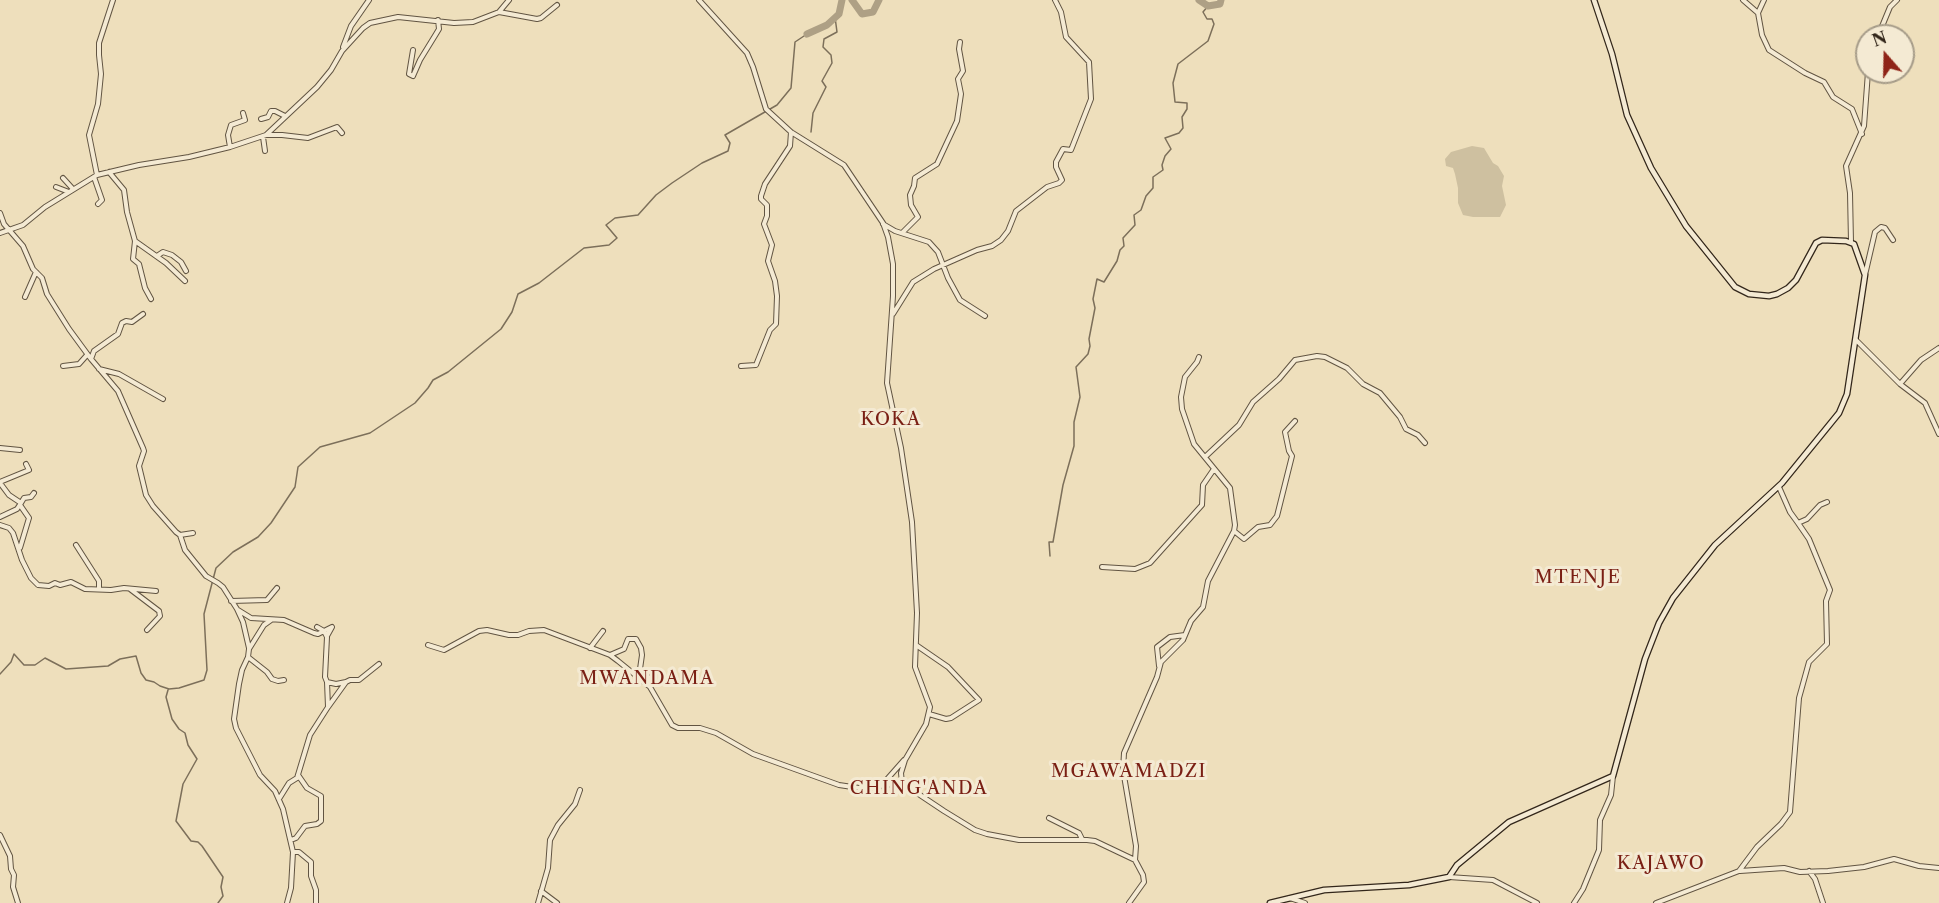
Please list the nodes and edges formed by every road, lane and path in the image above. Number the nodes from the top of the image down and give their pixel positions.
1 (112, 0) edge
2 (369, 0) edge
3 (509, 0) edge
4 (699, 0) edge
5 (1055, 0) edge
6 (1594, 0) edge
7 (1743, 0) edge
8 (1764, 0) edge
9 (1897, 0) edge
10 (557, 5) dead end
11 (499, 12) junction
12 (1758, 13) junction
13 (438, 20) junction
14 (1883, 24) edge
15 (960, 42) dead end
16 (413, 50) dead end
17 (342, 51) junction
18 (1867, 84) edge
19 (243, 113) dead end
20 (285, 116) junction
21 (261, 119) dead end
22 (791, 132) junction
23 (342, 133) dead end
24 (1862, 134) junction
25 (265, 136) junction
26 (230, 147) junction
27 (265, 151) dead end
28 (109, 172) junction
29 (96, 176) junction
30 (63, 178) dead end
31 (56, 187) dead end
32 (71, 190) junction
33 (98, 204) dead end
34 (1, 216) edge
35 (883, 223) junction
36 (9, 230) junction
37 (0, 233) edge
38 (902, 233) junction
39 (1893, 240) dead end
40 (135, 242) junction
41 (1851, 242) junction
42 (157, 256) junction
43 (943, 265) junction
44 (186, 271) dead end
45 (36, 272) junction
46 (1865, 275) junction
47 (185, 281) dead end
48 (25, 297) dead end
49 (152, 299) dead end
50 (142, 314) dead end
51 (892, 314) junction
52 (985, 316) dead end
53 (1856, 340) junction
54 (1939, 348) edge
55 (87, 355) junction
56 (1199, 357) dead end
57 (90, 360) junction
58 (63, 366) dead end
59 (741, 366) dead end
60 (98, 369) junction
61 (1900, 384) junction
62 (163, 399) dead end
63 (1295, 421) dead end
64 (1939, 434) edge
65 (1425, 443) dead end
66 (0, 448) edge
67 (20, 450) dead end
68 (1205, 457) junction
69 (26, 464) dead end
70 (1214, 469) junction
71 (0, 483) edge
72 (1779, 487) junction
73 (34, 493) dead end
74 (1827, 502) dead end
75 (20, 504) junction
76 (0, 517) edge
77 (1798, 523) junction
78 (0, 525) edge
79 (1234, 531) junction
80 (193, 533) dead end
81 (180, 535) junction
82 (76, 545) dead end
83 (19, 549) junction
84 (1102, 567) dead end
85 (129, 588) junction
86 (277, 588) dead end
87 (99, 589) junction
88 (156, 591) dead end
89 (231, 601) junction
90 (237, 609) junction
91 (271, 620) junction
92 (317, 627) dead end
93 (147, 630) dead end
94 (324, 631) junction
95 (603, 631) dead end
96 (1185, 636) junction
97 (327, 637) junction
98 (428, 645) dead end
99 (916, 645) junction
100 (591, 648) junction
101 (249, 649) junction
102 (610, 655) junction
103 (248, 657) junction
104 (379, 664) dead end
105 (1159, 666) junction
106 (284, 680) dead end
107 (327, 682) junction
108 (346, 682) junction
109 (650, 686) junction
110 (328, 708) junction
111 (929, 714) junction
112 (905, 760) junction
113 (297, 775) junction
114 (1613, 776) junction
115 (902, 783) junction
116 (880, 786) junction
117 (580, 790) dead end
118 (279, 800) junction
119 (1049, 818) dead end
120 (0, 835) edge
121 (1082, 839) junction
122 (291, 840) junction
123 (293, 852) junction
124 (1135, 860) junction
125 (1939, 868) edge
126 (1739, 871) junction
127 (1809, 871) junction
128 (1449, 877) junction
129 (541, 891) junction
130 (1290, 898) junction
131 (18, 903) edge
132 (287, 903) edge
133 (316, 903) edge
134 (538, 903) edge
135 (557, 903) edge
136 (1129, 903) edge
137 (1270, 903) edge
138 (1305, 903) edge
139 (1537, 903) edge
140 (1574, 903) edge
141 (1656, 903) edge
142 (1823, 903) edge

1 - 29 street
2 - 17 street
3 - 11 street
4 - 22 street
5 - 43 street
6 - 41 street
7 - 12 street
8 - 12 street
9 - 14 street
10 - 11 street
11 - 13 street
12 - 24 street
13 - 16 street
13 - 17 street
15 - 38 street
17 - 20 street
18 - 24 street
19 - 26 street
20 - 21 street
20 - 25 street
22 - 35 street
22 - 59 street
23 - 25 street
24 - 41 street
25 - 26 street
25 - 27 street
26 - 28 street
28 - 29 street
28 - 40 street
29 - 32 street
29 - 33 street
30 - 32 street
31 - 32 street
32 - 36 street
34 - 36 street
35 - 38 street
35 - 51 street
36 - 37 street
36 - 45 street
38 - 43 street
39 - 46 street
40 - 42 street
40 - 49 street
41 - 46 street
42 - 44 street
42 - 47 street
43 - 51 street
43 - 52 street
45 - 48 street
45 - 55 street
46 - 53 street
50 - 57 street
51 - 99 street
53 - 61 street
53 - 72 street
54 - 61 street
55 - 57 street
55 - 58 street
56 - 68 street
57 - 60 street
60 - 62 street
60 - 81 street
61 - 64 street
63 - 79 street
65 - 68 street
66 - 67 street
68 - 70 street
69 - 71 street
70 - 79 street
70 - 84 street
71 - 75 street
72 - 77 street
72 - 114 street
73 - 75 street
74 - 77 street
75 - 76 street
75 - 83 street
77 - 126 street
78 - 83 street
79 - 96 street
80 - 81 street
81 - 89 street
82 - 87 street
83 - 87 street
85 - 87 street
85 - 88 street
85 - 93 street
86 - 89 street
89 - 90 street
90 - 91 street
90 - 101 street
91 - 94 street
91 - 101 street
92 - 94 street
94 - 97 street
94 - 97 street
95 - 100 street
96 - 105 street
96 - 105 street
97 - 107 street
98 - 100 street
99 - 111 street
99 - 111 street
100 - 102 street
101 - 103 street
102 - 109 street
102 - 109 street
103 - 106 street
103 - 118 street
104 - 108 street
105 - 124 street
107 - 108 street
107 - 110 street
108 - 110 street
109 - 116 street
110 - 113 street
111 - 112 street
112 - 115 street
112 - 116 street
113 - 118 street
113 - 122 street
114 - 128 street
114 - 140 street
115 - 116 street
115 - 121 street
117 - 129 street
118 - 122 street
119 - 121 street
120 - 131 street
121 - 124 street
122 - 123 street
123 - 132 street
123 - 133 street
124 - 136 street
125 - 127 street
126 - 127 street
126 - 141 street
127 - 142 street
128 - 130 street
128 - 139 street
129 - 134 street
129 - 135 street
130 - 137 street
130 - 138 street

